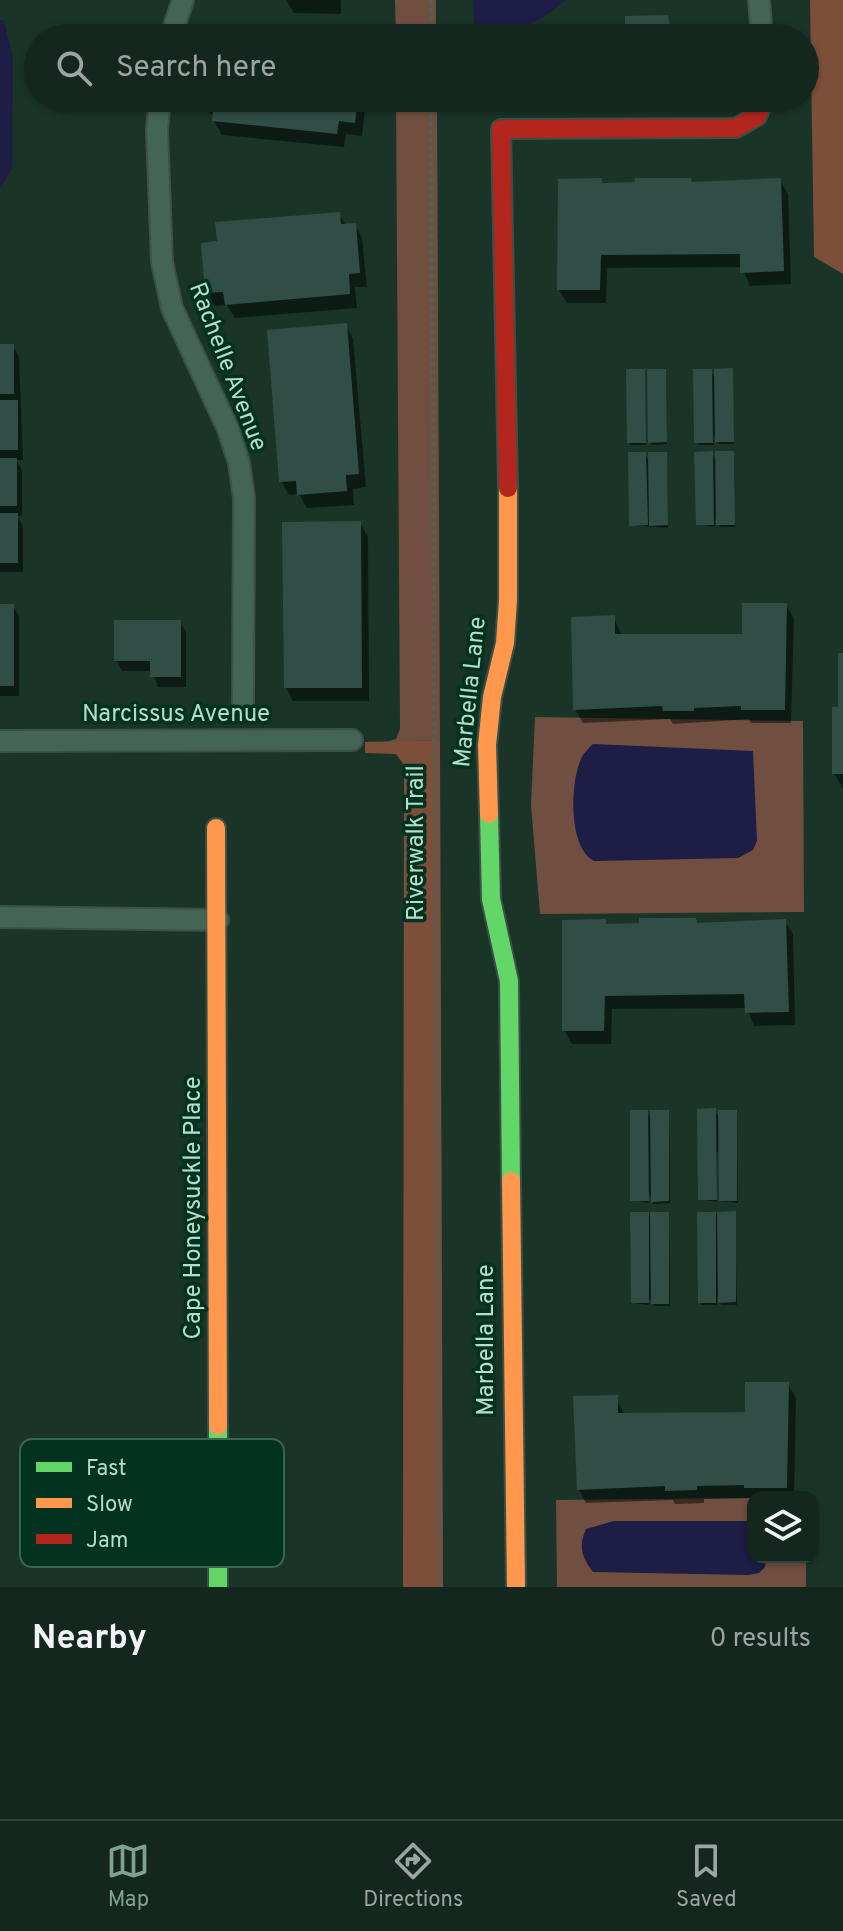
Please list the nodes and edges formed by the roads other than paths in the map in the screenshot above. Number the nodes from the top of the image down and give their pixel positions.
1 (183, 0) edge
2 (759, 0) edge
3 (175, 24) edge
4 (761, 24) edge
5 (159, 112) edge
6 (759, 112) edge
7 (243, 704) dead end
8 (352, 740) dead end
9 (0, 741) edge
10 (216, 828) dead end
11 (0, 917) edge
12 (218, 920) junction
13 (218, 1439) edge
14 (516, 1587) edge

1 - 3 street
2 - 4 street
5 - 7 street, Rachelle Avenue
6 - 14 street, Marbella Lane
8 - 9 street, Narcissus Avenue
10 - 12 street, Cape Honeysuckle Place
11 - 12 street
12 - 13 street, Cape Honeysuckle Place

